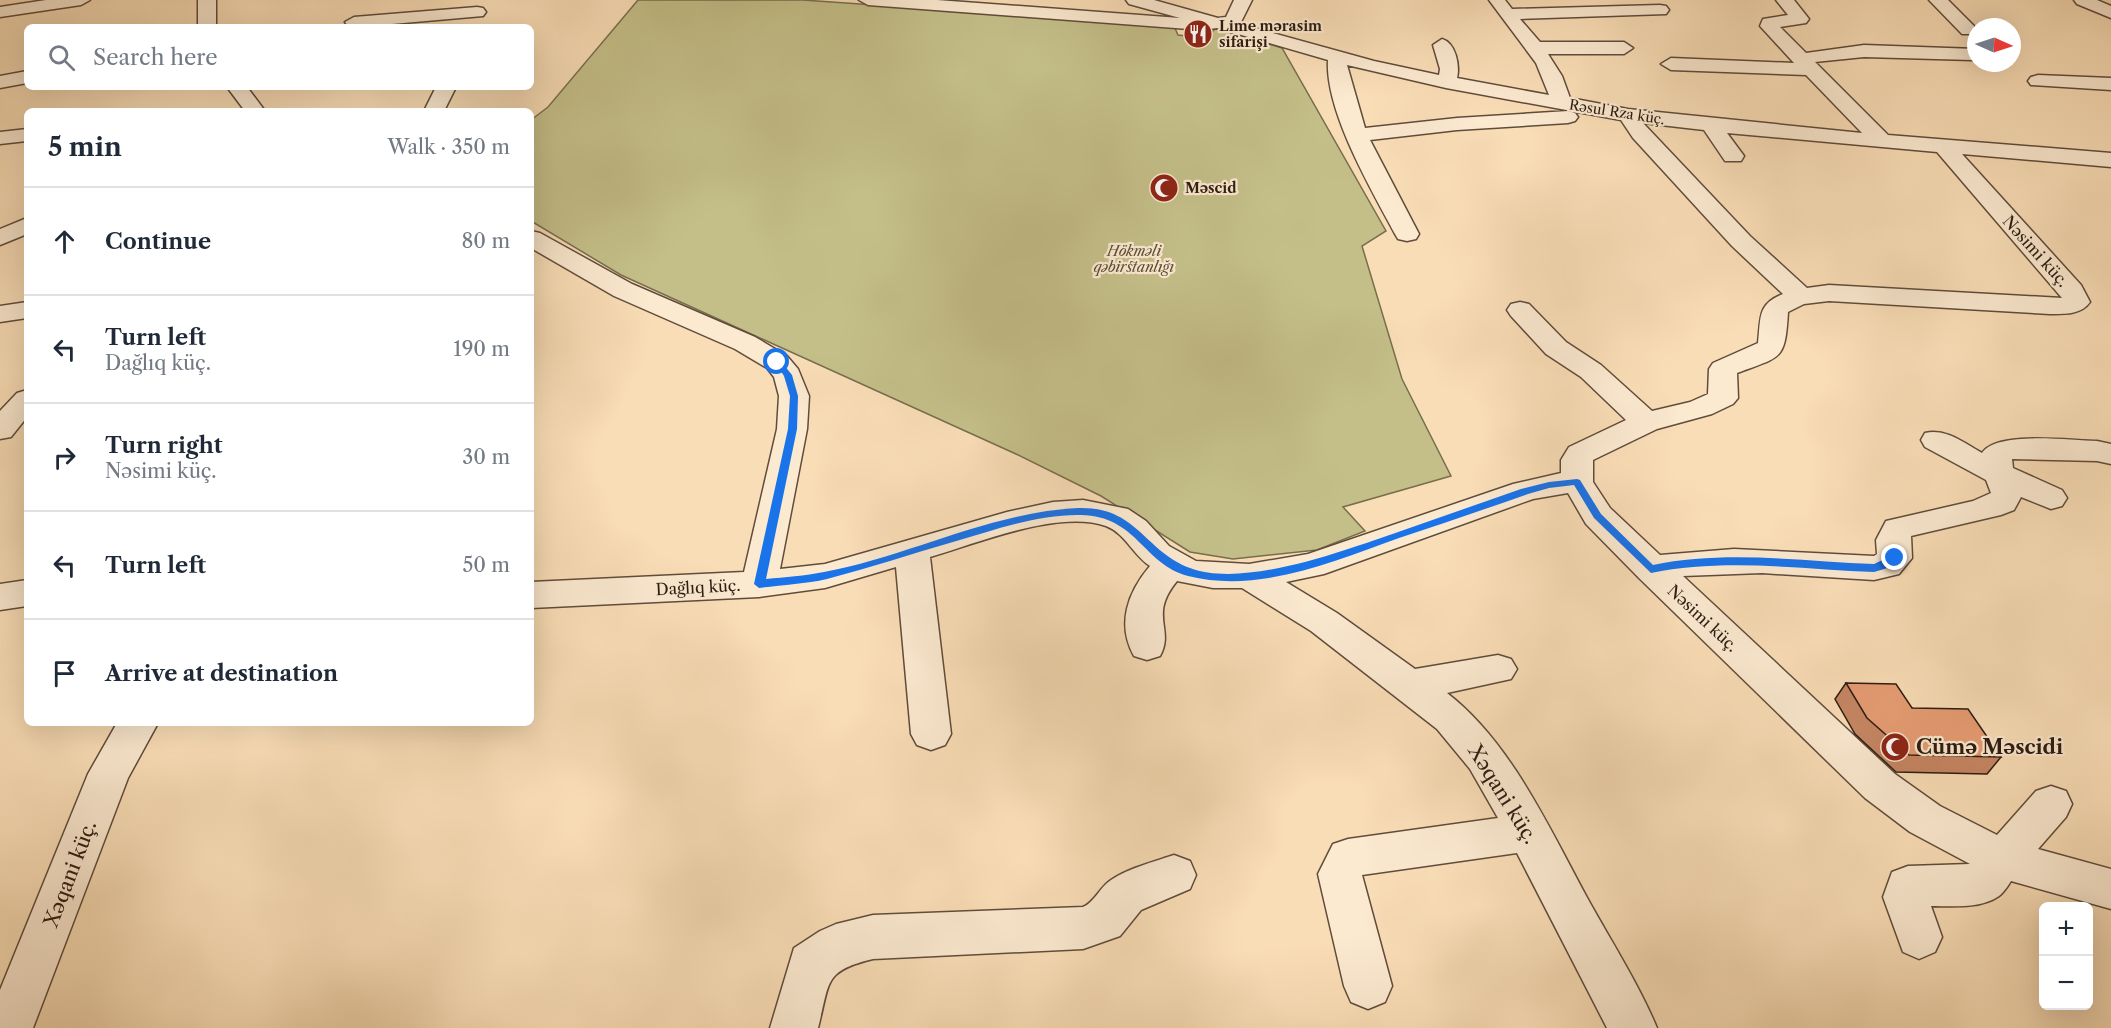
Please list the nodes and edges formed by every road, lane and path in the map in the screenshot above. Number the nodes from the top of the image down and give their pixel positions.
1 (81, 0) edge
2 (207, 0) edge
3 (868, 0) edge
4 (1135, 0) edge
5 (1243, 0) edge
6 (1785, 0) edge
7 (1938, 0) edge
8 (2082, 0) edge
9 (1501, 7) edge
10 (1660, 10) dead end
11 (0, 12) edge
12 (477, 13) edge
13 (2111, 13) edge
14 (354, 22) dead end
15 (207, 24) edge
16 (1227, 24) junction
17 (1967, 29) edge
18 (1442, 45) dead end
19 (1534, 48) junction
20 (1624, 48) dead end
21 (1967, 54) edge
22 (1340, 58) junction
23 (1671, 64) dead end
24 (1806, 64) junction
25 (24, 78) edge
26 (2038, 81) dead end
27 (0, 82) edge
28 (1446, 82) junction
29 (2111, 84) edge
30 (239, 90) edge
31 (444, 90) edge
32 (1561, 104) junction
33 (253, 108) edge
34 (436, 108) edge
35 (1594, 110) junction
36 (1628, 115) junction
37 (1712, 126) junction
38 (24, 135) edge
39 (1358, 135) junction
40 (0, 138) edge
41 (1883, 142) junction
42 (1944, 147) junction
43 (1733, 156) dead end
44 (2111, 159) edge
45 (24, 226) edge
46 (1407, 234) dead end
47 (0, 238) edge
48 (534, 240) edge
49 (1801, 296) junction
50 (24, 310) edge
51 (1520, 310) dead end
52 (0, 314) edge
53 (24, 402) edge
54 (1646, 422) junction
55 (0, 430) edge
56 (1936, 440) dead end
57 (2111, 454) edge
58 (1999, 474) junction
59 (1577, 482) junction
60 (2051, 498) dead end
61 (912, 552) junction
62 (1171, 564) junction
63 (1651, 569) junction
64 (1249, 576) junction
65 (759, 584) junction
66 (24, 594) edge
67 (534, 596) edge
68 (0, 597) edge
69 (1147, 646) dead end
70 (1498, 669) dead end
71 (1409, 685) junction
72 (136, 726) edge
73 (931, 734) dead end
74 (2050, 804) dead end
75 (1529, 833) junction
76 (2002, 859) junction
77 (1174, 875) dead end
78 (2111, 889) edge
79 (1919, 937) dead end
80 (1368, 986) dead end
81 (9, 1028) edge
82 (794, 1028) edge
83 (1633, 1028) edge

1 - 11 street
2 - 15 street
3 - 16 street
4 - 16 street, Rəsul Rza küç.
5 - 16 street
6 - 24 street
7 - 17 street
8 - 13 street
9 - 10 street
9 - 19 street
12 - 14 street
16 - 22 street, Rəsul Rza küç.
18 - 28 street
19 - 20 street
19 - 32 street
21 - 24 street
22 - 28 street, Rəsul Rza küç.
22 - 39 street
23 - 24 street
24 - 41 street
25 - 27 street
26 - 29 street
28 - 32 street, Rəsul Rza küç.
30 - 33 street
31 - 34 street
32 - 35 street, Rəsul Rza küç.
35 - 36 street, Rəsul Rza küç.
35 - 39 street
36 - 37 street, Rəsul Rza küç.
36 - 49 street
37 - 41 street, Rəsul Rza küç.
37 - 43 street
38 - 40 street
39 - 46 street
41 - 42 street, Rəsul Rza küç.
42 - 44 street, Rəsul Rza küç.
42 - 49 street, Nəsimi küç.
45 - 47 street
48 - 65 street
49 - 54 street, Nəsimi küç.
50 - 52 street
51 - 54 street
53 - 55 street
54 - 59 street, Nəsimi küç.
56 - 58 street
57 - 58 street
58 - 60 street
58 - 63 street
59 - 63 street, Nəsimi küç.
59 - 64 street, Dağlıq küç.
61 - 62 street, Dağlıq küç.
61 - 65 street, Dağlıq küç.
61 - 73 street
62 - 64 street, Dağlıq küç.
62 - 69 street
63 - 76 street, Nəsimi küç.
64 - 71 street, Xəqani küç.
65 - 67 street, Dağlıq küç.
66 - 68 street
70 - 71 street
71 - 75 street, Xəqani küç.
72 - 81 street, Xəqani küç.
74 - 76 street
75 - 80 street
75 - 83 street, Xəqani küç.
76 - 78 street, Nəsimi küç.
76 - 79 street
77 - 82 street

